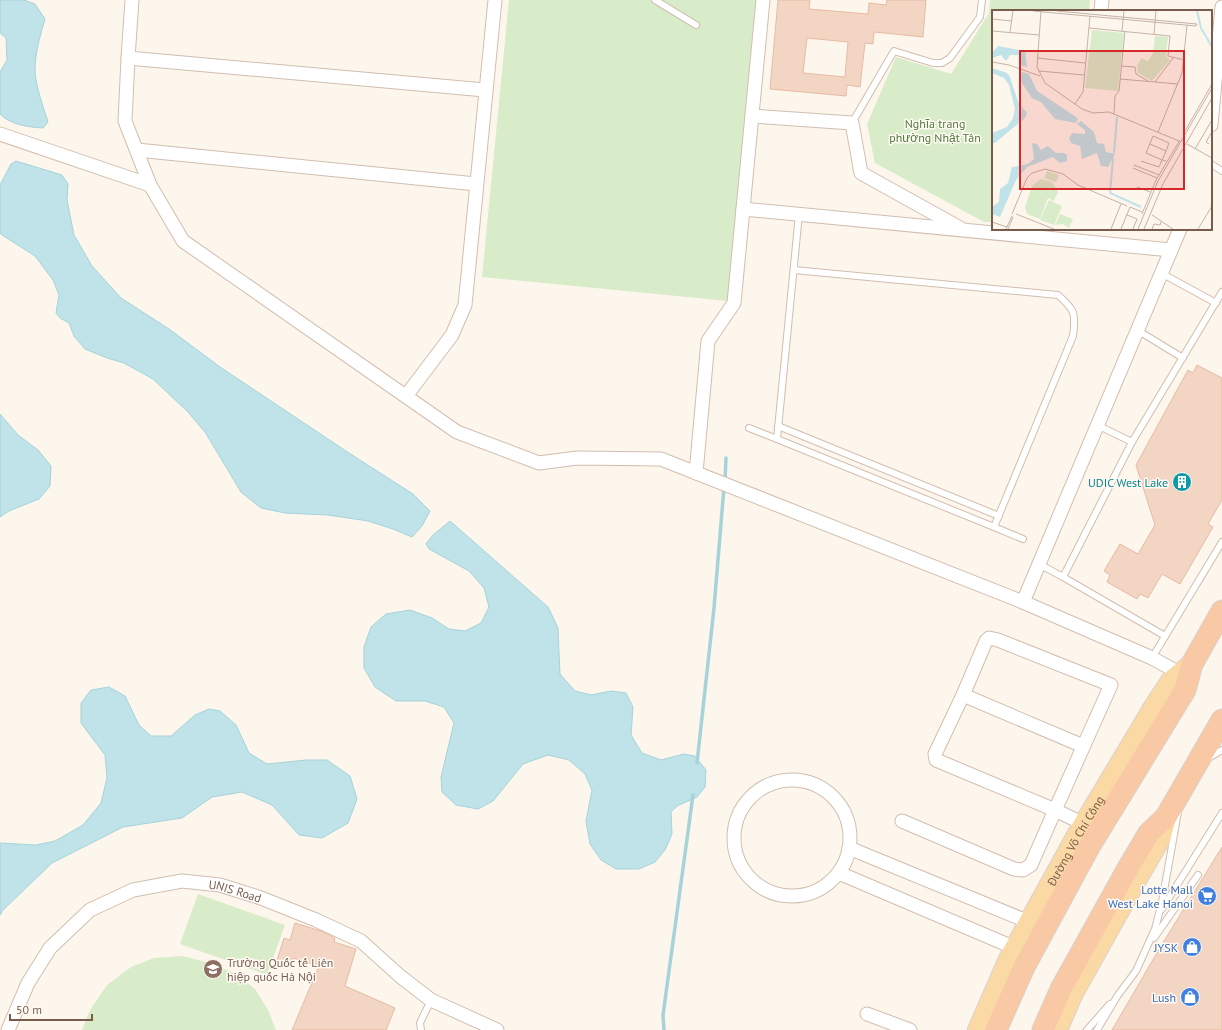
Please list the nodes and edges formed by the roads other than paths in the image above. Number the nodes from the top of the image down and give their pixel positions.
1 (132, 0) edge
2 (495, 0) edge
3 (655, 0) edge
4 (763, 0) edge
5 (982, 0) edge
6 (1102, 0) edge
7 (1222, 6) edge
8 (1101, 10) edge
9 (696, 25) dead end
10 (128, 58) junction
11 (1214, 65) edge
12 (485, 90) junction
13 (1212, 105) edge
14 (752, 116) junction
15 (852, 123) junction
16 (0, 134) edge
17 (136, 150) junction
18 (1212, 165) edge
19 (1222, 170) edge
20 (476, 184) junction
21 (150, 185) junction
22 (742, 209) junction
23 (799, 214) junction
24 (1180, 230) edge
25 (965, 231) junction
26 (1007, 232) edge
27 (1171, 250) junction
28 (794, 270) junction
29 (1161, 273) junction
30 (1222, 292) edge
31 (1216, 303) junction
32 (1137, 330) junction
33 (1183, 358) junction
34 (406, 396) junction
35 (1097, 425) junction
36 (778, 426) junction
37 (749, 428) dead end
38 (777, 440) junction
39 (1132, 442) junction
40 (885, 469) junction
41 (696, 473) junction
42 (880, 481) junction
43 (999, 516) junction
44 (994, 527) junction
45 (1023, 539) dead end
46 (1222, 542) edge
47 (1039, 564) junction
48 (1063, 577) junction
49 (1023, 602) junction
50 (1222, 611) edge
51 (1166, 636) junction
52 (1152, 658) junction
53 (1186, 669) junction
54 (964, 696) junction
55 (1222, 720) edge
56 (1083, 746) junction
57 (1222, 750) edge
58 (1194, 768) junction
59 (1183, 788) junction
60 (1055, 810) junction
61 (1222, 813) edge
62 (1166, 817) junction
63 (902, 821) dead end
64 (1084, 824) junction
65 (849, 848) junction
66 (838, 873) junction
67 (1198, 875) dead end
68 (1159, 914) junction
69 (1029, 922) junction
70 (1015, 948) junction
71 (1146, 949) junction
72 (1118, 995) junction
73 (431, 1000) junction
74 (867, 1014) dead end
75 (8, 1030) edge
76 (421, 1030) edge
77 (497, 1030) edge
78 (910, 1030) edge
79 (978, 1030) edge
80 (996, 1030) edge
81 (1043, 1030) edge
82 (1057, 1030) edge
83 (1087, 1030) edge
84 (1097, 1030) edge

1 - 10 street
2 - 12 street
3 - 9 lane
4 - 14 street
5 - 15 lane
6 - 8 street
7 - 11 street
10 - 12 street
10 - 17 street
11 - 13 street
12 - 20 street
14 - 15 street
14 - 22 street
15 - 25 street
16 - 21 street
17 - 20 street
17 - 21 street
18 - 19 lane
20 - 34 street
21 - 34 street
22 - 23 street
22 - 41 street
23 - 25 street
23 - 28 lane
24 - 27 street
25 - 26 street
26 - 27 street
27 - 29 street
28 - 36 lane
28 - 43 lane
29 - 31 lane
29 - 32 street
30 - 31 lane
31 - 33 lane
32 - 33 lane
32 - 35 street
33 - 39 lane
34 - 41 street
35 - 39 lane
35 - 47 street
36 - 38 lane
36 - 40 lane
37 - 38 lane
38 - 42 lane
39 - 48 lane
40 - 42 lane
40 - 43 lane
41 - 49 street
42 - 44 lane
43 - 44 lane
44 - 45 lane
46 - 51 lane
47 - 48 lane
47 - 49 street
48 - 51 lane
49 - 52 street
50 - 53 highway, Đường Võ Chí Công
51 - 52 lane
52 - 53 street
53 - 64 main road, Đường Võ Chí Công
53 - 80 highway, Đường Võ Chí Công
54 - 56 street
54 - 56 street
54 - 60 street
55 - 58 highway
56 - 60 street
57 - 58 lane
58 - 59 highway
59 - 62 highway
59 - 68 lane
60 - 63 street
60 - 64 street
61 - 68 lane
62 - 81 highway
62 - 82 main road
64 - 69 main road, Đường Võ Chí Công
65 - 66 street
65 - 66 street
65 - 69 street
66 - 70 street
67 - 71 lane
68 - 71 lane
69 - 70 main road, Đường Võ Chí Công
70 - 79 main road, Đường Võ Chí Công
71 - 72 lane
72 - 83 lane
72 - 84 lane
73 - 75 street, UNIS Road
73 - 76 lane
73 - 77 street, UNIS Road
74 - 78 street

